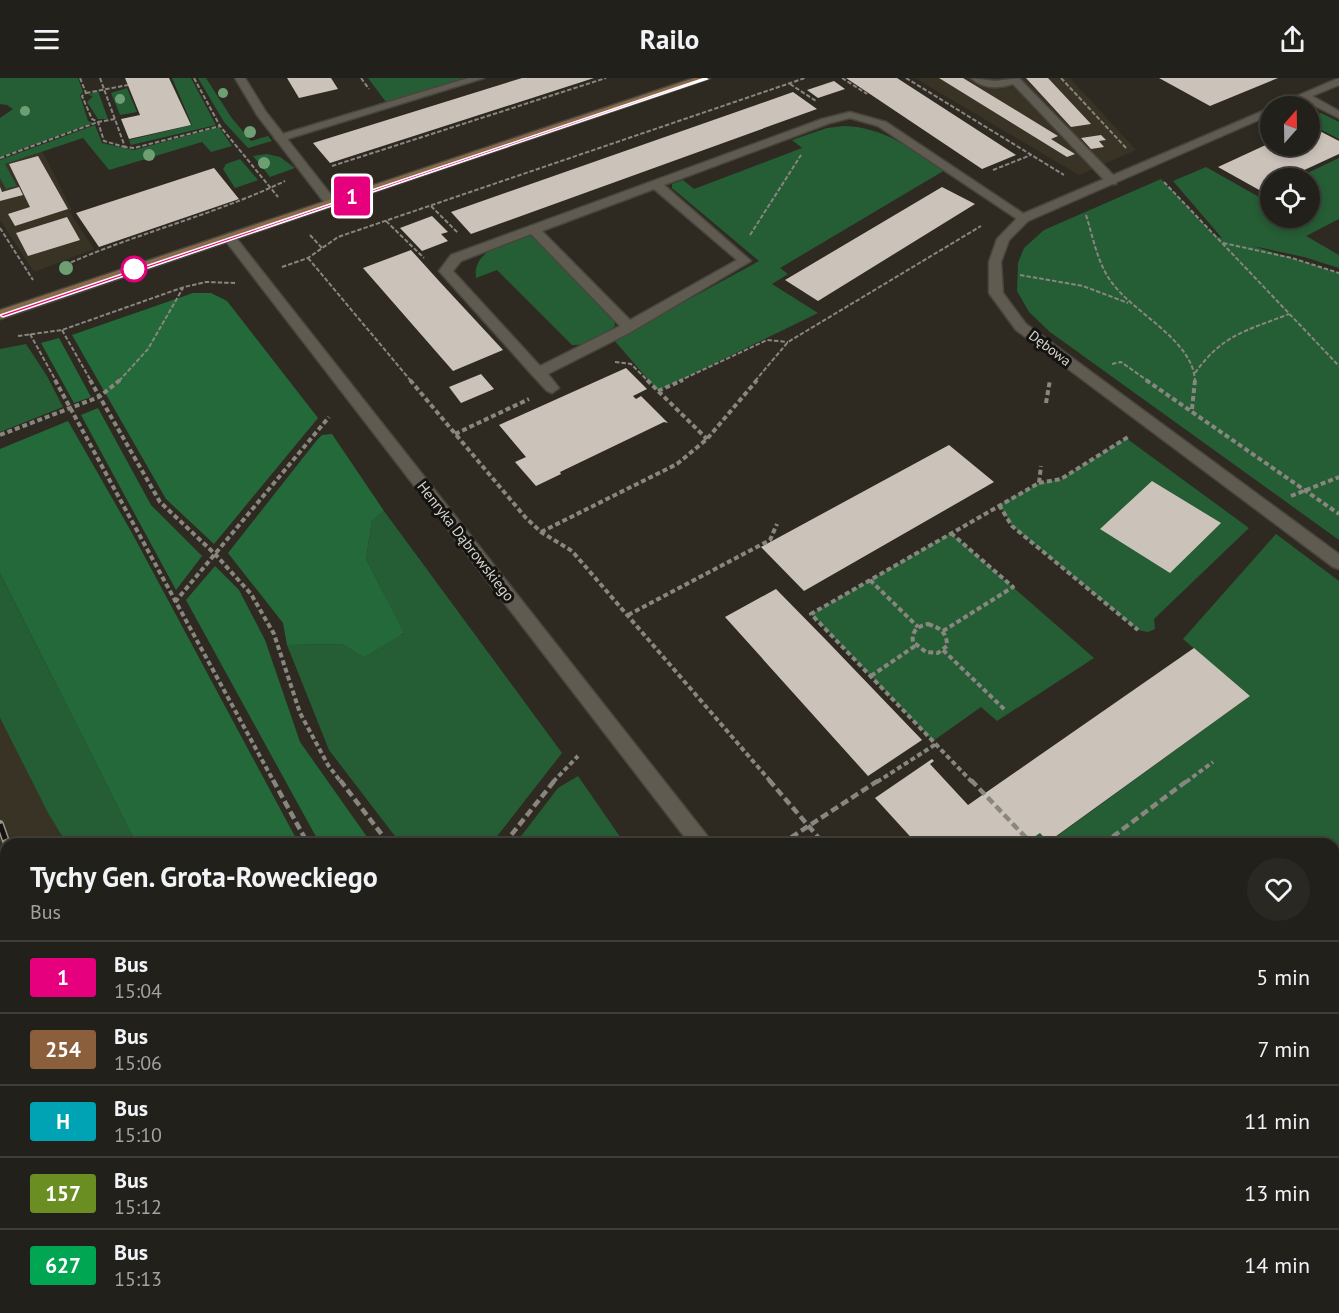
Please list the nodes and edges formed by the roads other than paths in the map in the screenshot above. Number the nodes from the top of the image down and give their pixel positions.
1 (240, 78) edge
2 (479, 78) edge
3 (705, 78) edge
4 (976, 78) edge
5 (1014, 78) edge
6 (1339, 81) edge
7 (1303, 96) edge
8 (1320, 105) edge
9 (1260, 115) edge
10 (1339, 116) edge
11 (280, 138) junction
12 (1112, 181) junction
13 (655, 184) junction
14 (331, 203) junction
15 (1018, 214) junction
16 (533, 229) junction
17 (229, 237) junction
18 (0, 315) edge
19 (629, 327) junction
20 (538, 373) junction
21 (552, 388) road end
22 (1339, 562) edge
23 (697, 838) edge

1 - 11 street
2 - 11 street
3 - 14 street
4 - 5 street
5 - 12 street
6 - 7 street
8 - 10 street
9 - 12 street, Dębowa
11 - 14 street
12 - 15 street, Dębowa
13 - 15 street
13 - 16 street
13 - 19 street
14 - 17 street
15 - 22 street, Dębowa
16 - 19 street
16 - 20 street
17 - 18 street
17 - 23 street, Henryka Dąbrowskiego
19 - 20 street
20 - 21 street

